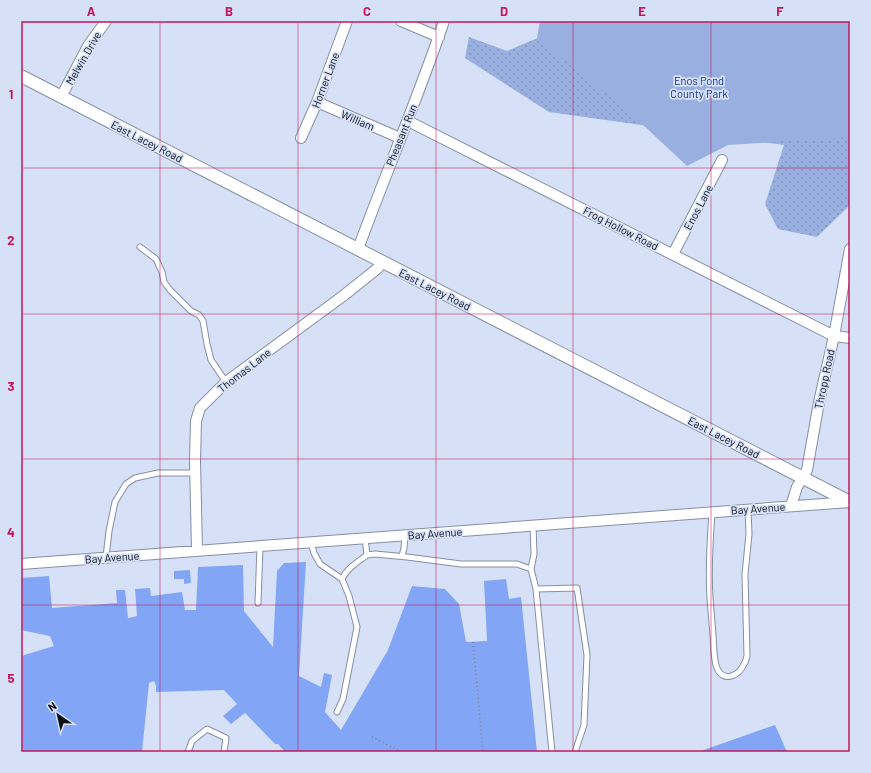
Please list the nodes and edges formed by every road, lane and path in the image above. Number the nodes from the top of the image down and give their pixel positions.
1 (106, 21) edge
2 (347, 21) edge
3 (401, 21) edge
4 (444, 21) edge
5 (439, 37) junction
6 (21, 76) edge
7 (61, 97) junction
8 (317, 102) junction
9 (408, 121) junction
10 (301, 138) dead end
11 (400, 138) junction
12 (722, 160) dead end
13 (140, 247) dead end
14 (358, 249) junction
15 (850, 249) edge
16 (673, 254) junction
17 (383, 262) junction
18 (834, 336) junction
19 (850, 338) edge
20 (226, 382) junction
21 (195, 473) junction
22 (803, 477) junction
23 (850, 502) edge
24 (791, 506) junction
25 (748, 509) junction
26 (712, 512) junction
27 (533, 525) junction
28 (405, 535) junction
29 (365, 538) junction
30 (311, 542) junction
31 (260, 546) junction
32 (197, 550) junction
33 (367, 555) junction
34 (402, 556) junction
35 (106, 557) junction
36 (21, 564) edge
37 (531, 569) junction
38 (342, 579) junction
39 (536, 589) junction
40 (258, 603) dead end
41 (473, 642) dead end
42 (337, 712) dead end
43 (372, 737) dead end
44 (188, 752) edge
45 (224, 752) edge
46 (402, 752) edge
47 (483, 752) edge
48 (552, 752) edge
49 (574, 752) edge

1 - 7 street, Melwin Drive
2 - 8 street, Horner Lane
3 - 5 street
4 - 5 street, Pheasant Run
5 - 9 street, Pheasant Run
6 - 7 street, East Lacey Road
7 - 14 street, East Lacey Road
8 - 10 street, Horner Lane
8 - 11 street, William
9 - 11 street, Pheasant Run
9 - 16 street, Frog Hollow Road
11 - 14 street, Pheasant Run
12 - 16 street, Enos Lane
13 - 20 lane
14 - 17 street, East Lacey Road
15 - 18 street, Thropp Road
16 - 18 street, Frog Hollow Road
17 - 20 street, Thomas Lane
17 - 22 street, East Lacey Road
18 - 19 street, Frog Hollow Road
18 - 22 street, Thropp Road
20 - 21 street, Thomas Lane
21 - 32 street, Thomas Lane
21 - 35 lane
22 - 23 street, East Lacey Road
22 - 24 street, Thropp Road
23 - 24 street, Bay Avenue
24 - 25 street, Bay Avenue
25 - 26 street, Bay Avenue
25 - 26 lane
26 - 27 street, Bay Avenue
27 - 28 street, Bay Avenue
27 - 37 lane
28 - 29 street, Bay Avenue
28 - 34 lane
29 - 30 street, Bay Avenue
29 - 33 lane
30 - 31 street, Bay Avenue
30 - 38 lane
31 - 32 street, Bay Avenue
31 - 40 lane
32 - 35 street, Bay Avenue
33 - 34 lane
33 - 38 lane
34 - 37 lane
35 - 36 street, Bay Avenue
37 - 39 lane
38 - 42 lane
39 - 48 lane
39 - 49 lane
41 - 47 path
43 - 46 path
44 - 45 lane

